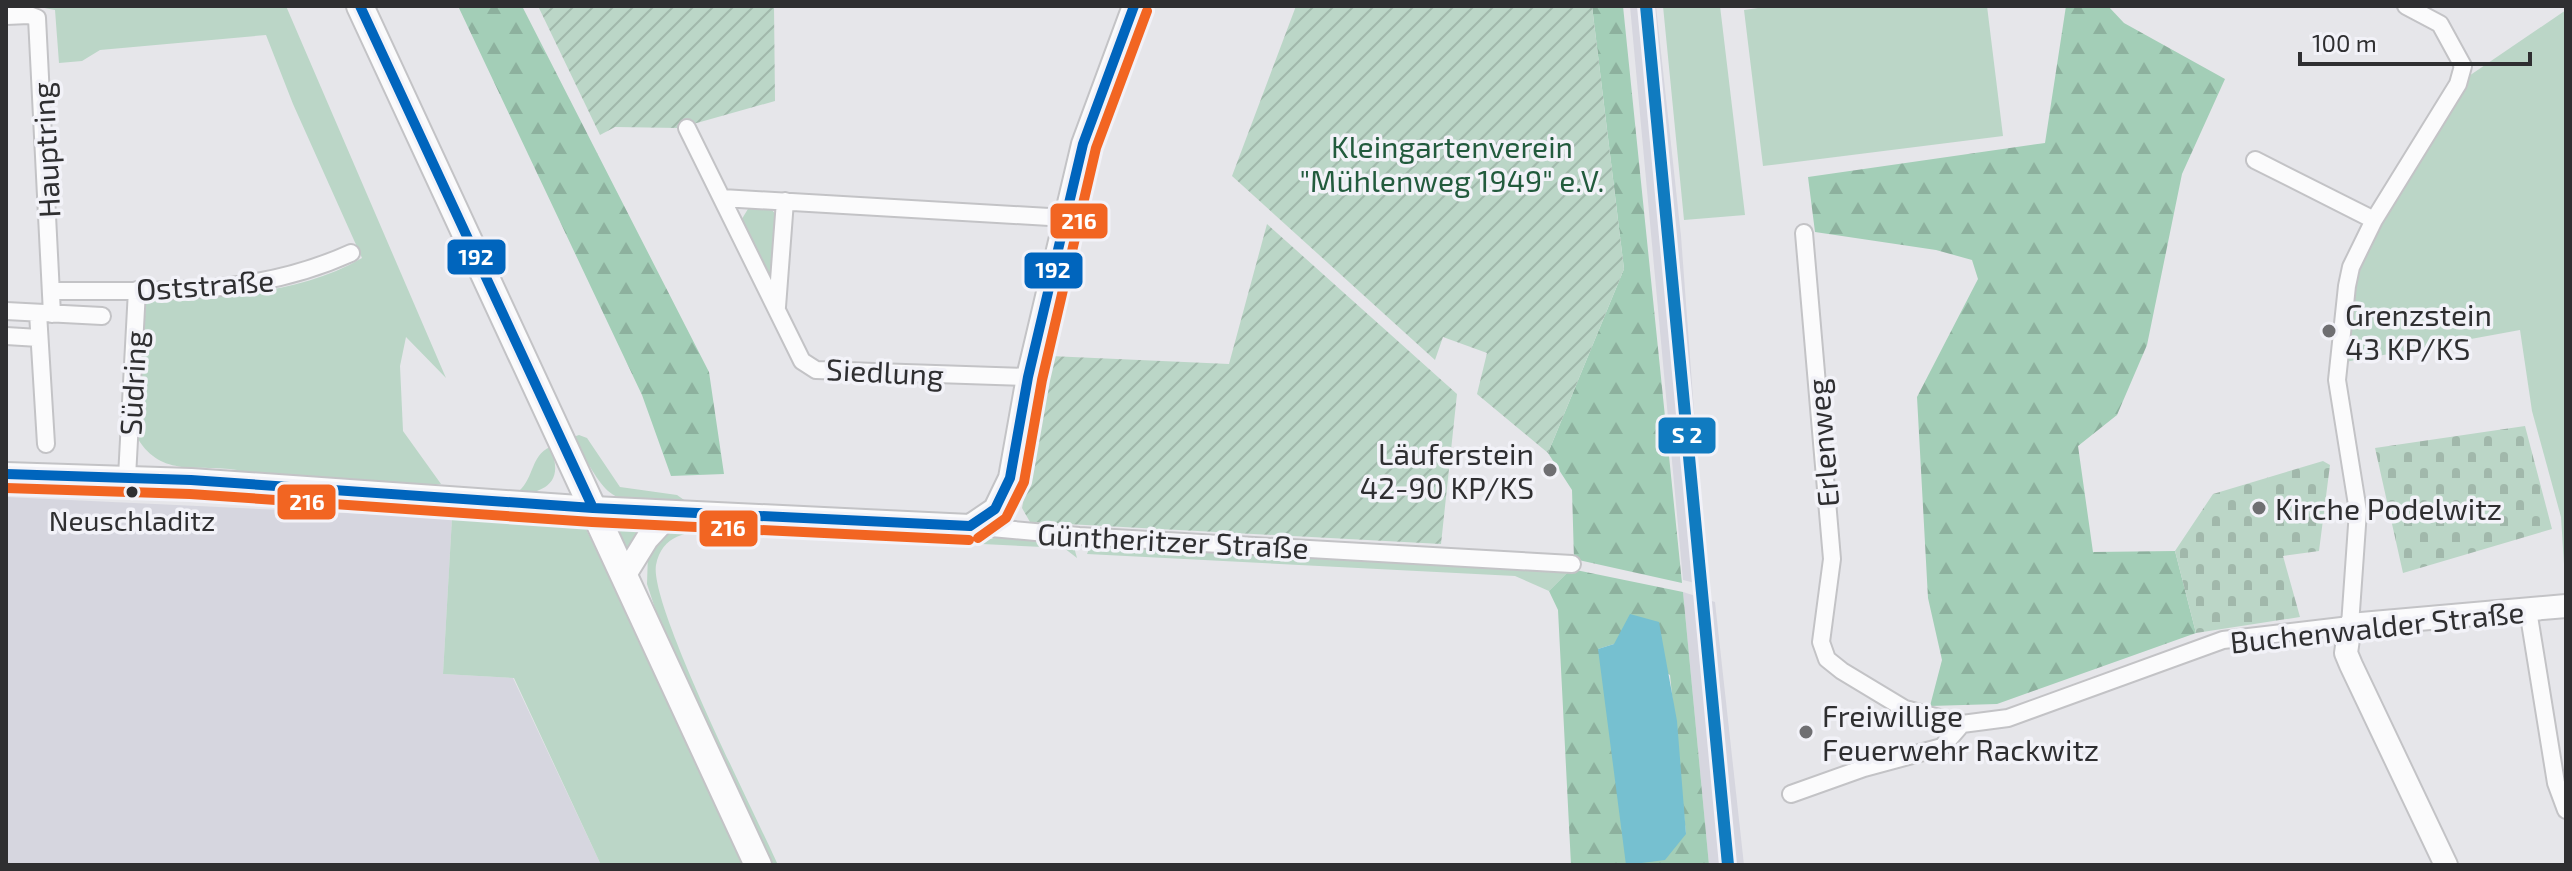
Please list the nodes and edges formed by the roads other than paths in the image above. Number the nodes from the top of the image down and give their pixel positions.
1 (360, 6) edge
2 (1134, 6) edge
3 (2406, 6) edge
4 (2431, 6) edge
5 (6, 16) edge
6 (2440, 24) junction
7 (687, 128) dead end
8 (2255, 160) dead end
9 (722, 198) junction
10 (785, 201) junction
11 (1066, 218) junction
12 (2374, 220) junction
13 (1804, 233) dead end
14 (351, 253) dead end
15 (137, 290) junction
16 (53, 291) junction
17 (777, 309) junction
18 (6, 311) edge
19 (45, 313) junction
20 (102, 316) dead end
21 (6, 336) edge
22 (39, 338) junction
23 (1028, 377) junction
24 (46, 444) dead end
25 (6, 474) edge
26 (127, 477) junction
27 (593, 508) junction
28 (672, 512) junction
29 (970, 526) junction
30 (1572, 564) dead end
31 (626, 573) junction
32 (2564, 604) edge
33 (2528, 610) junction
34 (2350, 625) junction
35 (1822, 652) joint
36 (1962, 724) junction
37 (1791, 794) dead end
38 (2566, 810) edge
39 (758, 865) edge
40 (2446, 865) edge

1 - 27 main road
2 - 11 street
3 - 6 street
4 - 6 street
5 - 16 street, Hauptring
6 - 12 street
7 - 9 street, Siedlung
8 - 12 street
9 - 10 street
9 - 17 street, Siedlung
10 - 11 street
10 - 17 street, Siedlung
11 - 23 street
12 - 34 street
13 - 35 street, Erlenweg
14 - 15 street, Oststraße
15 - 16 street, Oststraße
15 - 26 street, Südring
16 - 19 street, Hauptring
17 - 23 street, Siedlung
18 - 19 street, Südring
19 - 20 street, Südring
19 - 22 street
21 - 22 street
22 - 24 street
23 - 29 street
25 - 26 street, Güntheritzer Straße
26 - 27 street, Güntheritzer Straße
27 - 28 street, Güntheritzer Straße
27 - 31 main road
28 - 29 street, Güntheritzer Straße
28 - 31 street
29 - 30 street, Güntheritzer Straße
31 - 39 main road
32 - 33 street, Buchenwalder Straße
33 - 34 street, Buchenwalder Straße
33 - 38 street
34 - 36 street, Buchenwalder Straße
34 - 40 street
35 - 36 street, Buchenwalder Straße
36 - 37 street

